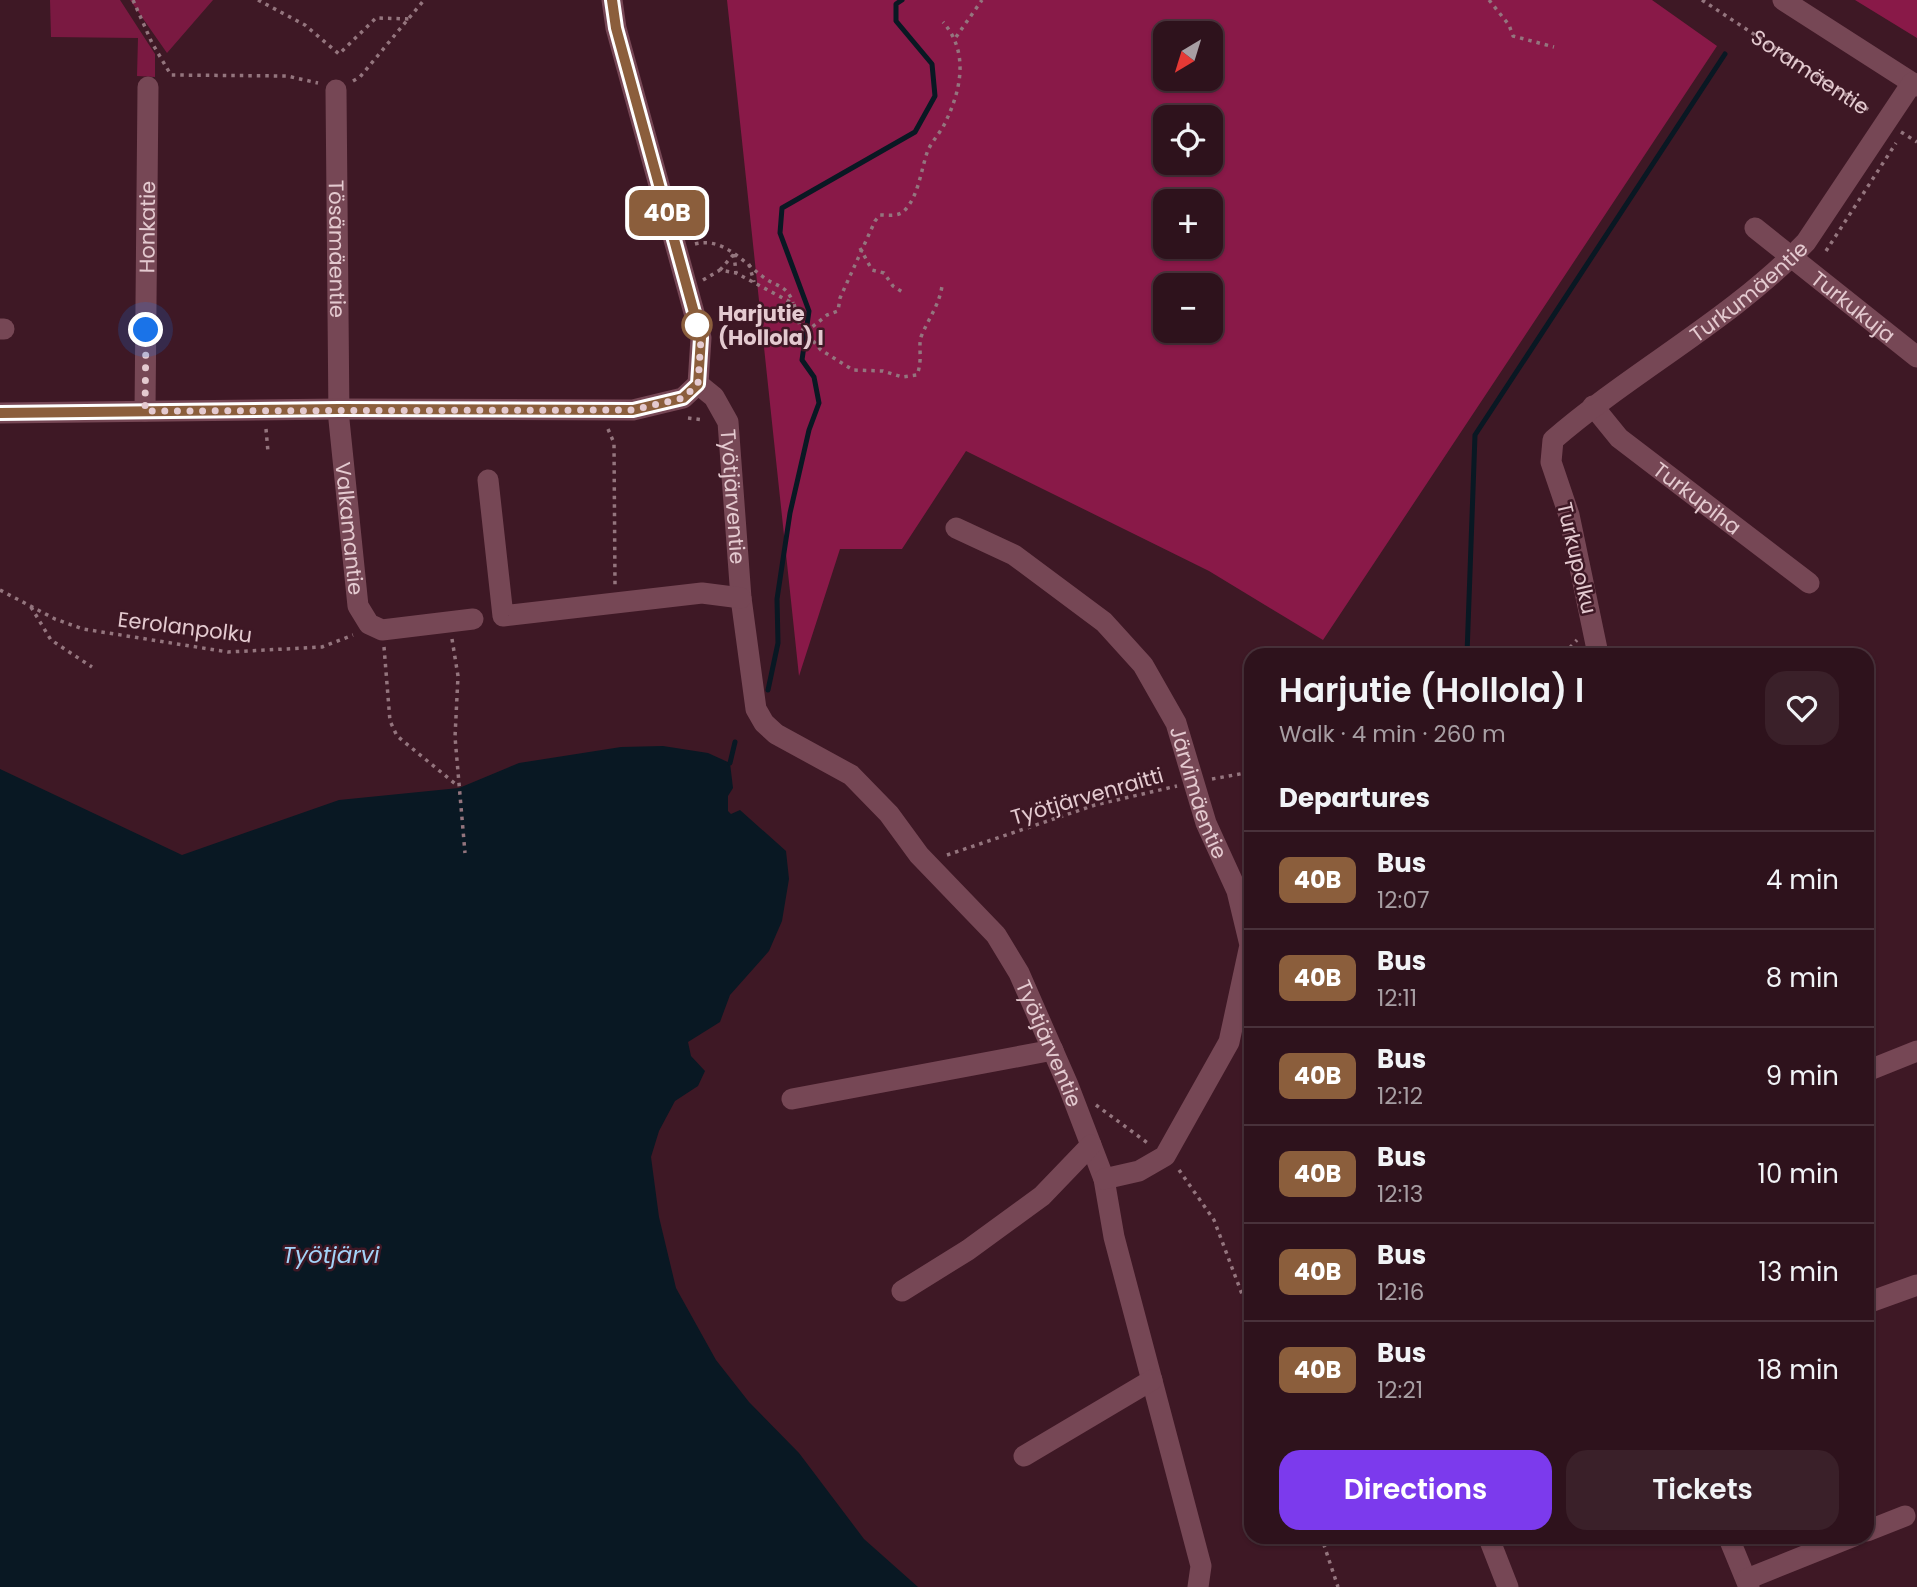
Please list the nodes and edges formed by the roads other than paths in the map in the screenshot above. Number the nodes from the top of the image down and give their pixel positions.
1 (612, 0) edge
2 (1783, 0) edge
3 (1914, 85) edge
4 (148, 87) dead end
5 (336, 90) road end
6 (1755, 228) dead end
7 (1791, 258) junction
8 (1917, 356) edge
9 (698, 384) junction
10 (1593, 406) junction
11 (339, 409) junction
12 (145, 411) junction
13 (0, 413) edge
14 (1552, 462) joint
15 (488, 480) dead end
16 (956, 528) dead end
17 (1809, 583) dead end
18 (741, 598) junction
19 (473, 620) dead end
20 (1597, 648) edge
21 (1244, 918) edge
22 (1244, 976) edge
23 (1053, 1049) junction
24 (1917, 1052) edge
25 (1874, 1068) edge
26 (792, 1099) dead end
27 (1091, 1145) junction
28 (1104, 1179) junction
29 (1917, 1285) edge
30 (902, 1291) dead end
31 (1874, 1300) edge
32 (1152, 1380) junction
33 (1024, 1456) dead end
34 (1905, 1516) dead end
35 (1874, 1528) edge
36 (1491, 1544) edge
37 (1731, 1544) edge
38 (1836, 1544) edge
39 (1748, 1583) edge
40 (1198, 1587) edge
41 (1508, 1587) edge

1 - 9 street
2 - 3 street
3 - 7 street, Turkumäentie
4 - 12 street, Honkatie
5 - 11 street, Tösämäentie
6 - 7 street, Turkukuja
7 - 8 street, Turkukuja
7 - 10 street, Turkumäentie
9 - 11 street
9 - 18 street, Työtjärventie
10 - 14 street, Turkumäentie
10 - 17 street, Turkupiha
11 - 12 street
11 - 19 street, Valkamantie
12 - 13 street
14 - 20 street, Turkupolku
15 - 18 street, Työtjärventie
16 - 21 street, Järvimäentie
18 - 23 street, Työtjärventie
22 - 28 street, Järvimäentie
23 - 26 street
23 - 27 street, Työtjärventie
24 - 25 street
27 - 28 street, Työtjärventie
27 - 30 street
28 - 32 street, Työtjärventie
29 - 31 street
32 - 33 street
32 - 40 street, Työtjärventie
34 - 35 street
36 - 41 street
37 - 39 street
38 - 39 street

